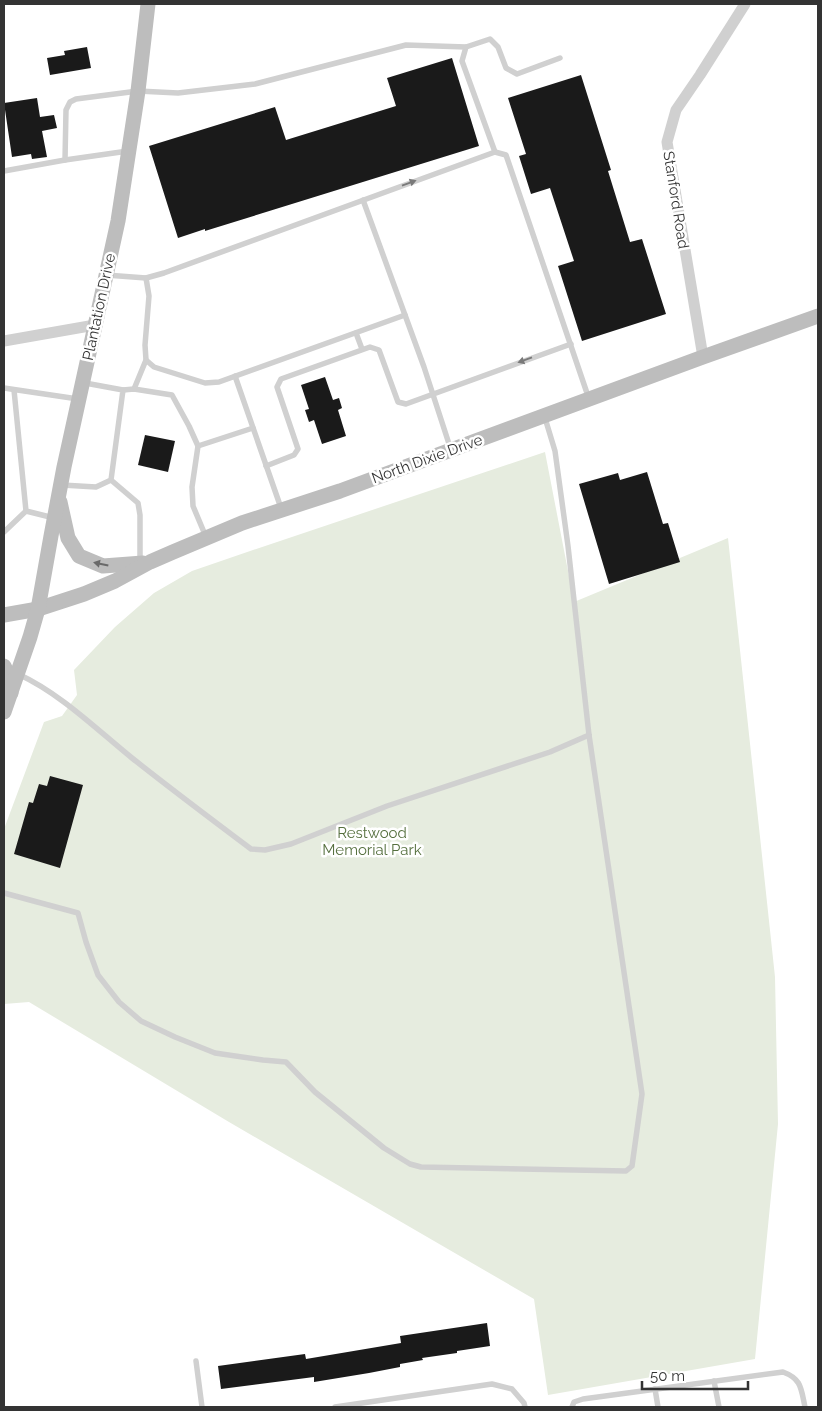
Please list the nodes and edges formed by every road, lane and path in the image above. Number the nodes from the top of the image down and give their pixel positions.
1 (148, 4) edge
2 (745, 4) edge
3 (466, 47) junction
4 (560, 58) dead end
5 (138, 91) junction
6 (129, 151) junction
7 (495, 152) junction
8 (65, 160) junction
9 (4, 171) edge
10 (363, 200) junction
11 (106, 275) junction
12 (146, 278) junction
13 (405, 316) junction
14 (818, 316) edge
15 (95, 324) junction
16 (356, 333) junction
17 (4, 342) edge
18 (571, 344) junction
19 (362, 349) junction
20 (702, 357) junction
21 (146, 360) junction
22 (235, 376) junction
23 (82, 382) junction
24 (4, 388) edge
25 (134, 389) junction
26 (14, 390) junction
27 (123, 390) junction
28 (432, 393) junction
29 (79, 399) junction
30 (589, 400) junction
31 (544, 416) junction
32 (253, 428) junction
33 (198, 446) junction
34 (451, 451) junction
35 (266, 466) junction
36 (112, 480) junction
37 (60, 489) junction
38 (282, 510) junction
39 (26, 511) junction
40 (54, 518) junction
41 (4, 532) edge
42 (206, 538) junction
43 (145, 563) junction
44 (38, 609) junction
45 (4, 614) edge
46 (4, 666) edge
47 (18, 674) junction
48 (6, 702) edge
49 (589, 735) junction
50 (4, 893) edge
51 (196, 1361) dead end
52 (714, 1381) junction
53 (655, 1389) junction
54 (202, 1407) edge
55 (335, 1407) edge
56 (525, 1407) edge
57 (572, 1407) edge
58 (658, 1407) edge
59 (719, 1407) edge
60 (805, 1407) edge

1 - 5 main road, Plantation Drive
2 - 20 street, Stanford Road
3 - 4 lane
3 - 5 lane
3 - 7 lane
5 - 6 main road, Plantation Drive
5 - 8 lane
6 - 8 lane
6 - 11 main road, Plantation Drive
10 -> 7 lane
7 - 18 lane
8 - 9 lane
10 - 12 lane
10 - 13 lane
11 - 12 lane
11 - 15 main road, Plantation Drive
12 - 21 lane
13 - 16 lane
13 - 28 lane
14 - 20 main road, North Dixie Drive
15 - 17 street
15 - 23 main road, Plantation Drive
16 - 19 lane
16 - 22 lane
18 -> 28 lane
18 - 30 lane
19 - 28 lane
19 - 35 lane
20 - 30 main road, North Dixie Drive
21 - 22 lane
21 - 25 lane
22 - 32 lane
23 - 27 lane
23 - 29 main road, Plantation Drive
24 - 26 lane
25 - 27 lane
25 - 33 lane
26 - 29 lane
26 - 39 lane
27 - 36 lane
28 - 34 lane
29 - 37 main road, Plantation Drive
30 - 31 main road, North Dixie Drive
31 - 34 main road, North Dixie Drive
31 - 49 lane
32 - 33 lane
32 - 35 lane
33 - 42 lane
34 - 38 main road, North Dixie Drive
35 - 38 lane
36 - 37 lane
36 - 43 lane
37 - 40 main road, Plantation Drive
43 -> 37 main road
38 - 42 main road, North Dixie Drive
39 - 40 lane
39 - 41 lane
40 - 44 main road, Plantation Drive
42 - 43 main road, North Dixie Drive
43 - 44 main road, North Dixie Drive
44 - 45 main road, North Dixie Drive
44 - 47 main road, Plantation Drive
46 - 48 main road
47 - 48 main road, Plantation Drive
47 - 49 lane
49 - 50 lane
51 - 54 lane
52 - 53 lane
52 - 59 lane
52 - 60 lane
53 - 57 lane
53 - 58 lane
55 - 56 lane

